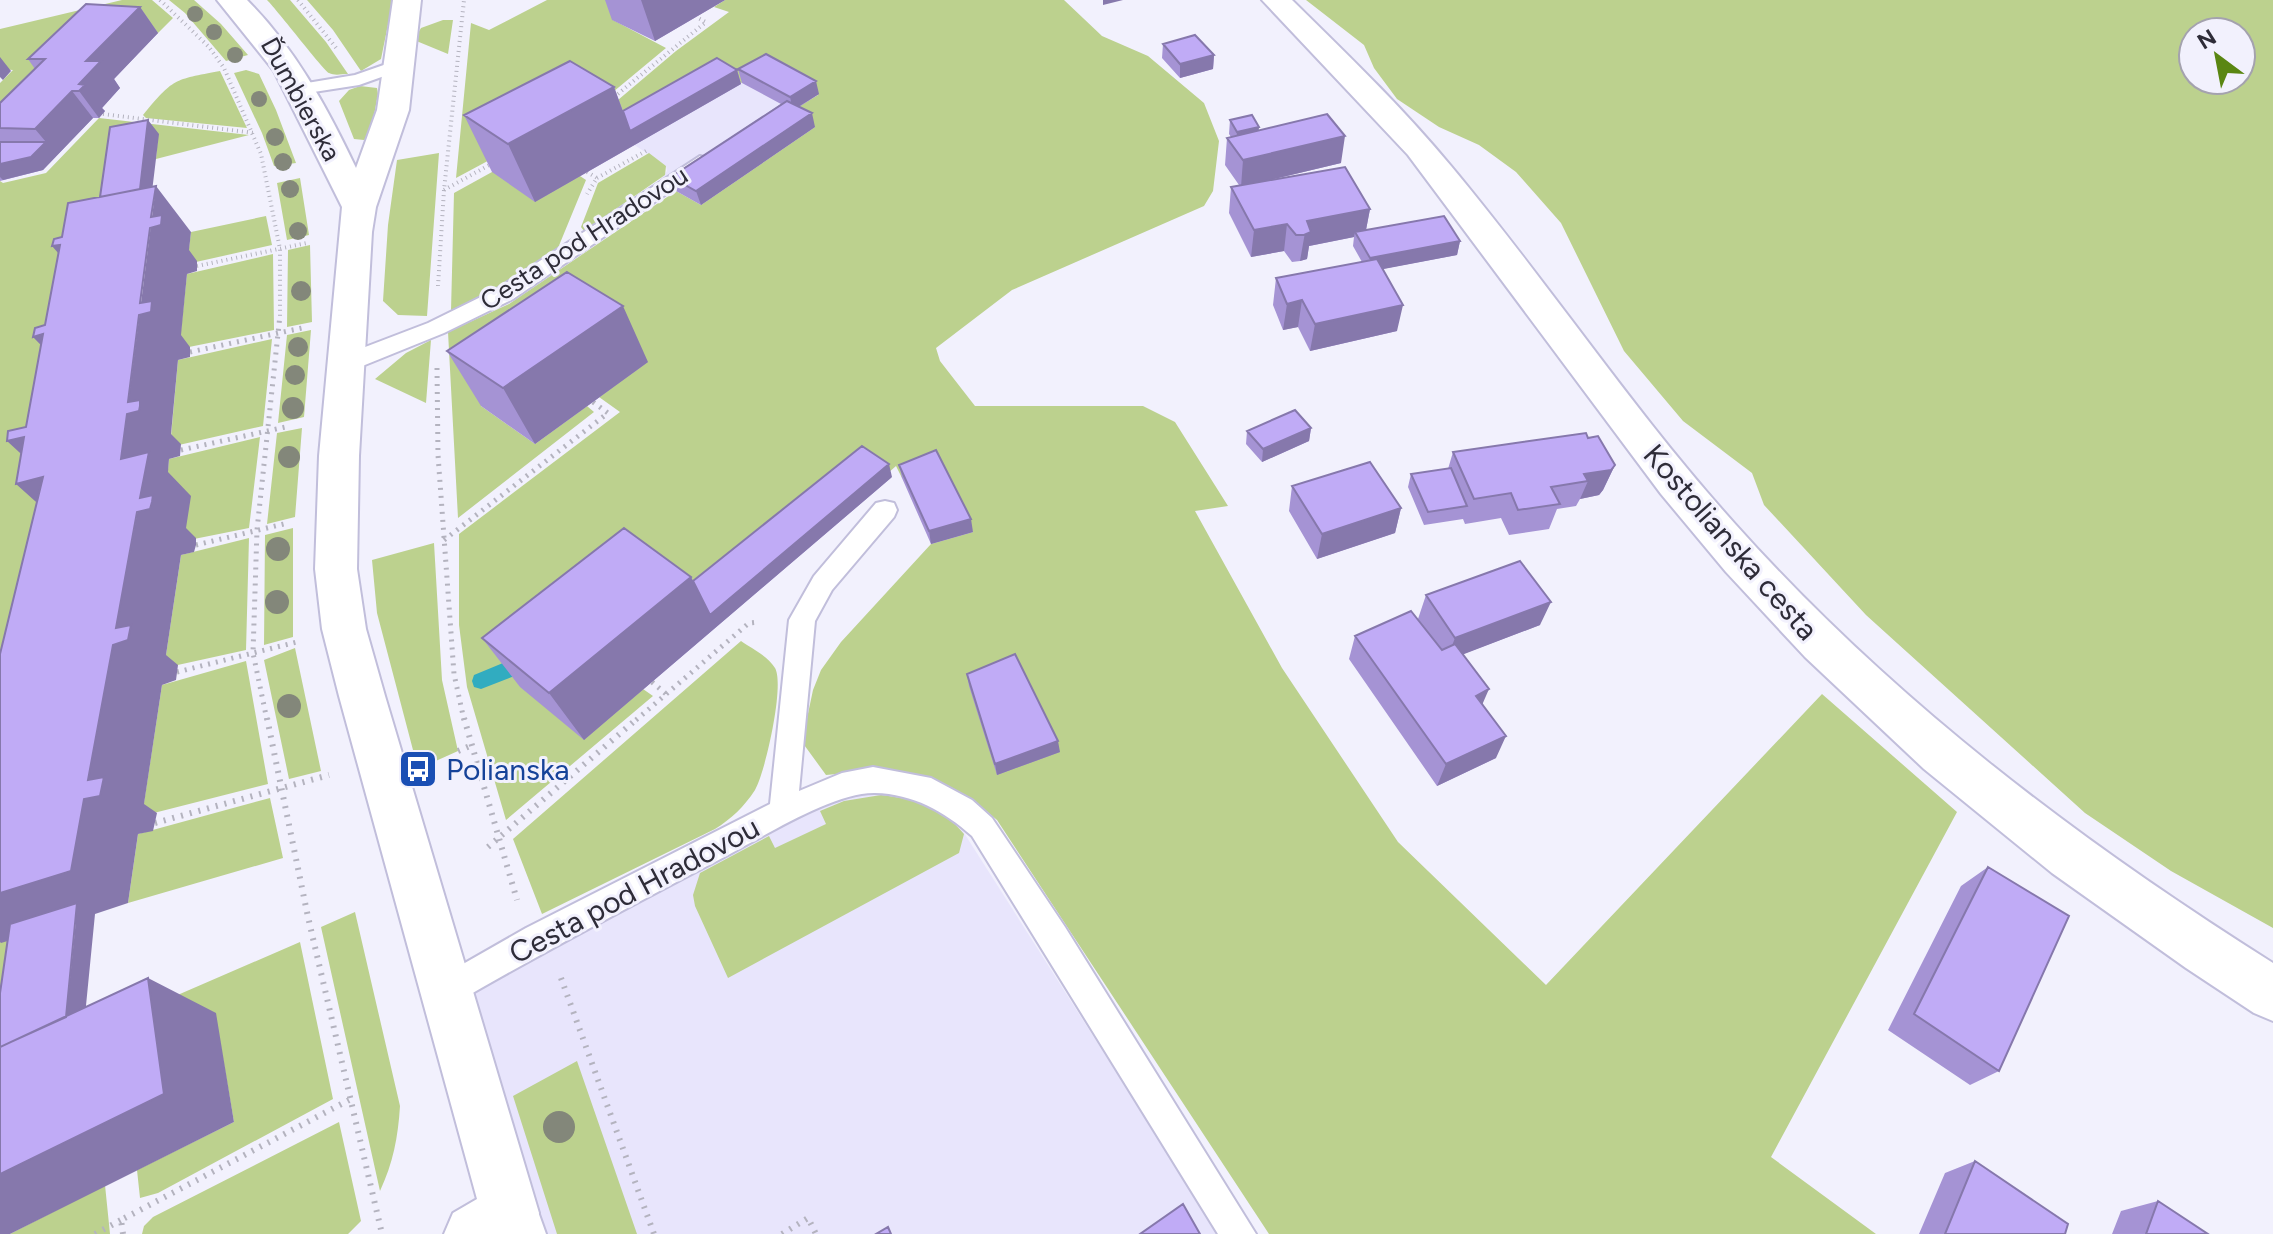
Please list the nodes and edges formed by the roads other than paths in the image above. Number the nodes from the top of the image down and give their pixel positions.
1 (231, 0) edge
2 (407, 0) edge
3 (1276, 0) edge
4 (398, 65) junction
5 (301, 89) junction
6 (718, 149) edge
7 (357, 220) junction
8 (347, 363) junction
9 (885, 510) dead end
10 (784, 811) junction
11 (446, 991) junction
12 (2273, 994) edge
13 (500, 1227) edge
14 (1238, 1234) edge

1 - 5 street, Ďumbierska
2 - 4 street
3 - 12 street, Kostolianska cesta
4 - 5 lane
4 - 7 street
5 - 7 street, Ďumbierska
6 - 8 lane, Cesta pod Hradovou
7 - 8 street
8 - 11 street
9 - 10 lane, Cesta pod Hradovou
10 - 11 lane, Cesta pod Hradovou
10 - 14 lane
11 - 13 street

